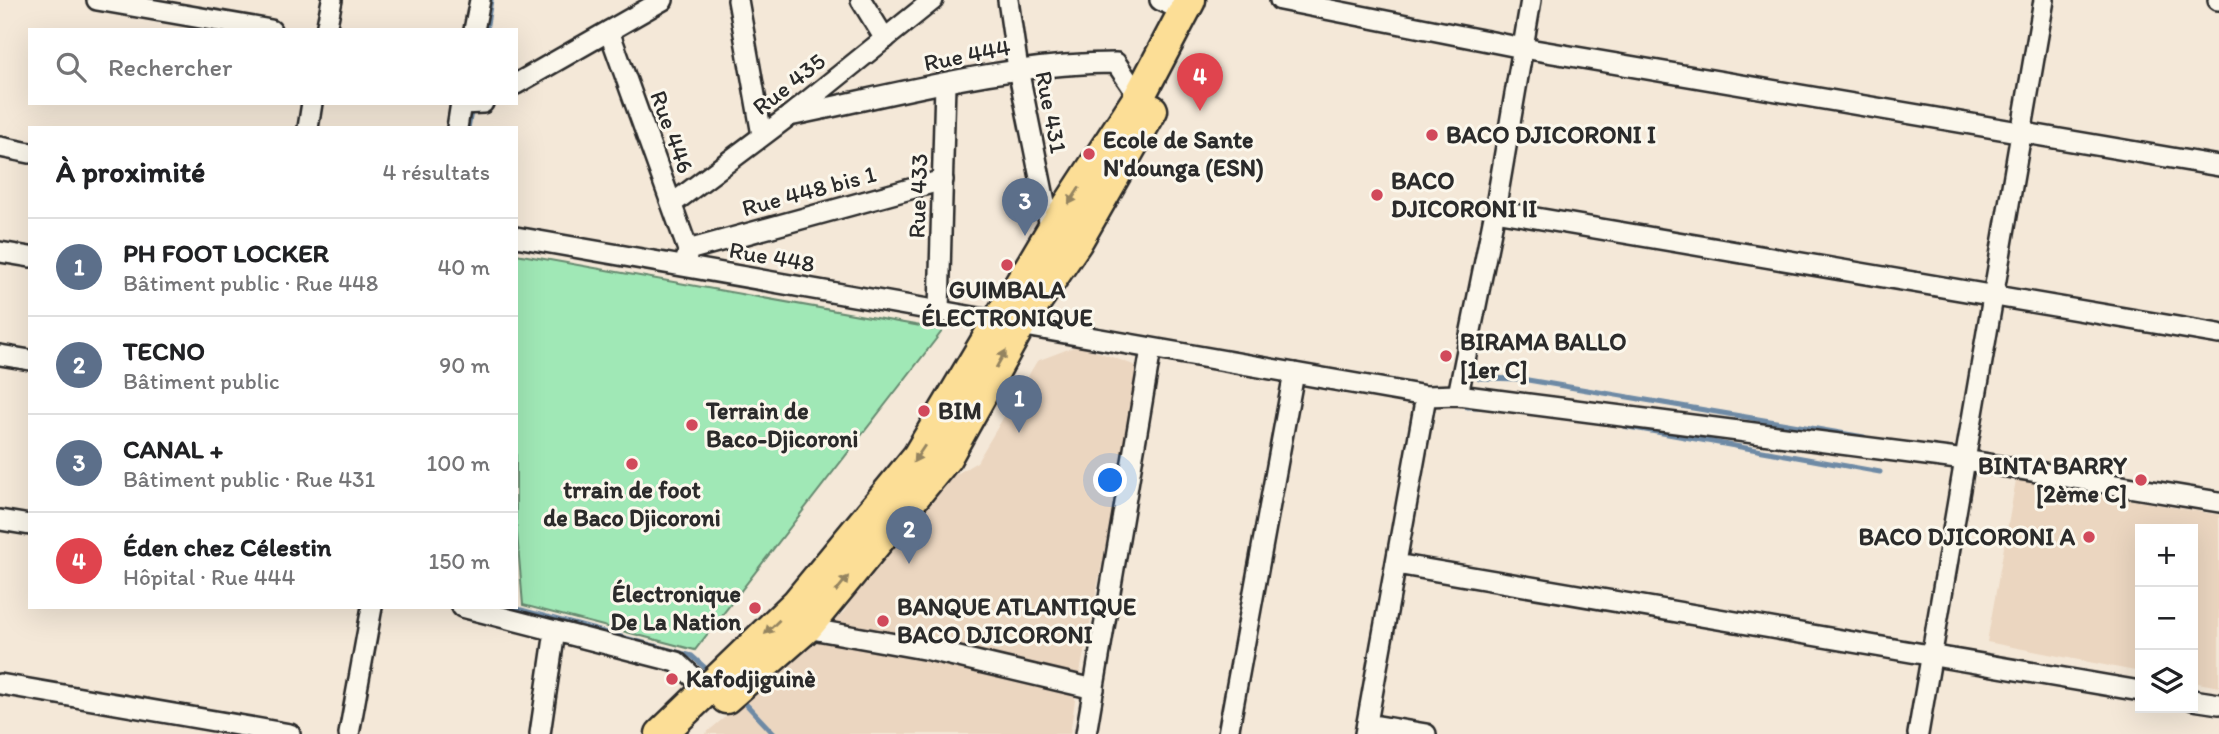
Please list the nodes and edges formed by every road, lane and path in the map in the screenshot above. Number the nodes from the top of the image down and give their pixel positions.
1 (97, 0) edge
2 (332, 0) edge
3 (480, 0) edge
4 (663, 0) edge
5 (738, 0) edge
6 (861, 0) edge
7 (933, 0) edge
8 (1008, 0) edge
9 (1212, 0) edge
10 (1280, 0) edge
11 (1531, 0) edge
12 (2044, 0) edge
13 (1178, 4) edge
14 (259, 28) edge
15 (326, 28) edge
16 (474, 28) edge
17 (609, 31) junction
18 (884, 39) junction
19 (1523, 48) junction
20 (1018, 69) junction
21 (518, 83) edge
22 (945, 83) junction
23 (1139, 97) junction
24 (312, 105) edge
25 (464, 105) edge
26 (789, 116) junction
27 (307, 126) edge
28 (458, 126) edge
29 (2021, 132) junction
30 (762, 135) junction
31 (0, 148) edge
32 (28, 153) edge
33 (2219, 166) edge
34 (943, 180) junction
35 (672, 204) junction
36 (1495, 211) junction
37 (1051, 232) junction
38 (518, 237) edge
39 (0, 252) edge
40 (28, 257) edge
41 (687, 258) junction
42 (1993, 296) junction
43 (939, 311) junction
44 (1009, 323) junction
45 (2219, 334) edge
46 (1150, 349) junction
47 (0, 355) edge
48 (28, 360) edge
49 (1294, 373) junction
50 (1458, 395) junction
51 (1426, 396) junction
52 (1965, 460) junction
53 (2219, 502) edge
54 (0, 520) edge
55 (28, 525) edge
56 (1396, 564) junction
57 (372, 609) edge
58 (471, 609) edge
59 (806, 628) junction
60 (555, 631) junction
61 (1931, 655) junction
62 (0, 684) edge
63 (1094, 689) junction
64 (707, 690) junction
65 (2135, 690) edge
66 (2198, 701) edge
67 (2219, 704) edge
68 (1366, 729) edge
69 (290, 734) edge
70 (349, 734) edge
71 (540, 734) edge
72 (661, 734) edge
73 (688, 734) edge
74 (1086, 734) edge
75 (1228, 734) edge
76 (1426, 734) edge
77 (1918, 734) edge

1 - 14 street
2 - 15 street
3 - 16 street
4 - 17 street
5 - 30 street
6 - 18 street
7 - 18 street, Rue 435
8 - 20 street, Rue 431
9 - 44 main road
10 - 19 street
11 - 19 street
12 - 29 street
13 - 23 main road
17 - 21 street
17 - 35 street, Rue 446
18 - 26 street, Rue 435
19 - 29 street
19 - 36 street
20 - 22 street, Rue 444
20 - 23 street, Rue 444
20 - 37 street, Rue 431
22 - 26 street, Rue 444
22 - 34 street, Rue 433
23 -> 37 main road
24 - 27 street
25 - 28 street
26 - 30 street, Rue 435
29 - 33 street
29 - 42 street
30 - 35 street, Rue 435
31 - 32 street
34 - 41 street, Rue 448 bis 1
34 - 43 street, Rue 433
35 - 41 street, Rue 446
36 - 42 street
36 - 50 street
37 - 44 main road
38 - 41 street, Rue 448
39 - 40 street
41 - 43 street, Rue 448
42 - 45 street
42 - 52 street
43 - 44 street, Rue 448
44 - 46 street, Rue 448
59 -> 44 main road
44 -> 64 main road
46 - 49 street, Rue 448
46 - 63 street
47 - 48 street
49 - 51 street, Rue 448
49 - 75 street
50 - 51 street, Rue 448
50 - 52 street, Rue 448
51 - 56 street
52 - 53 street, Rue 448
52 - 61 street
54 - 55 street
56 - 61 street
56 - 68 street
57 - 70 street
58 - 60 street
59 - 63 street
59 - 73 main road
60 - 64 street
60 - 71 street
61 - 65 street
61 - 77 street
62 - 69 street
63 - 74 street
64 - 72 main road
66 - 67 street
68 - 76 street

